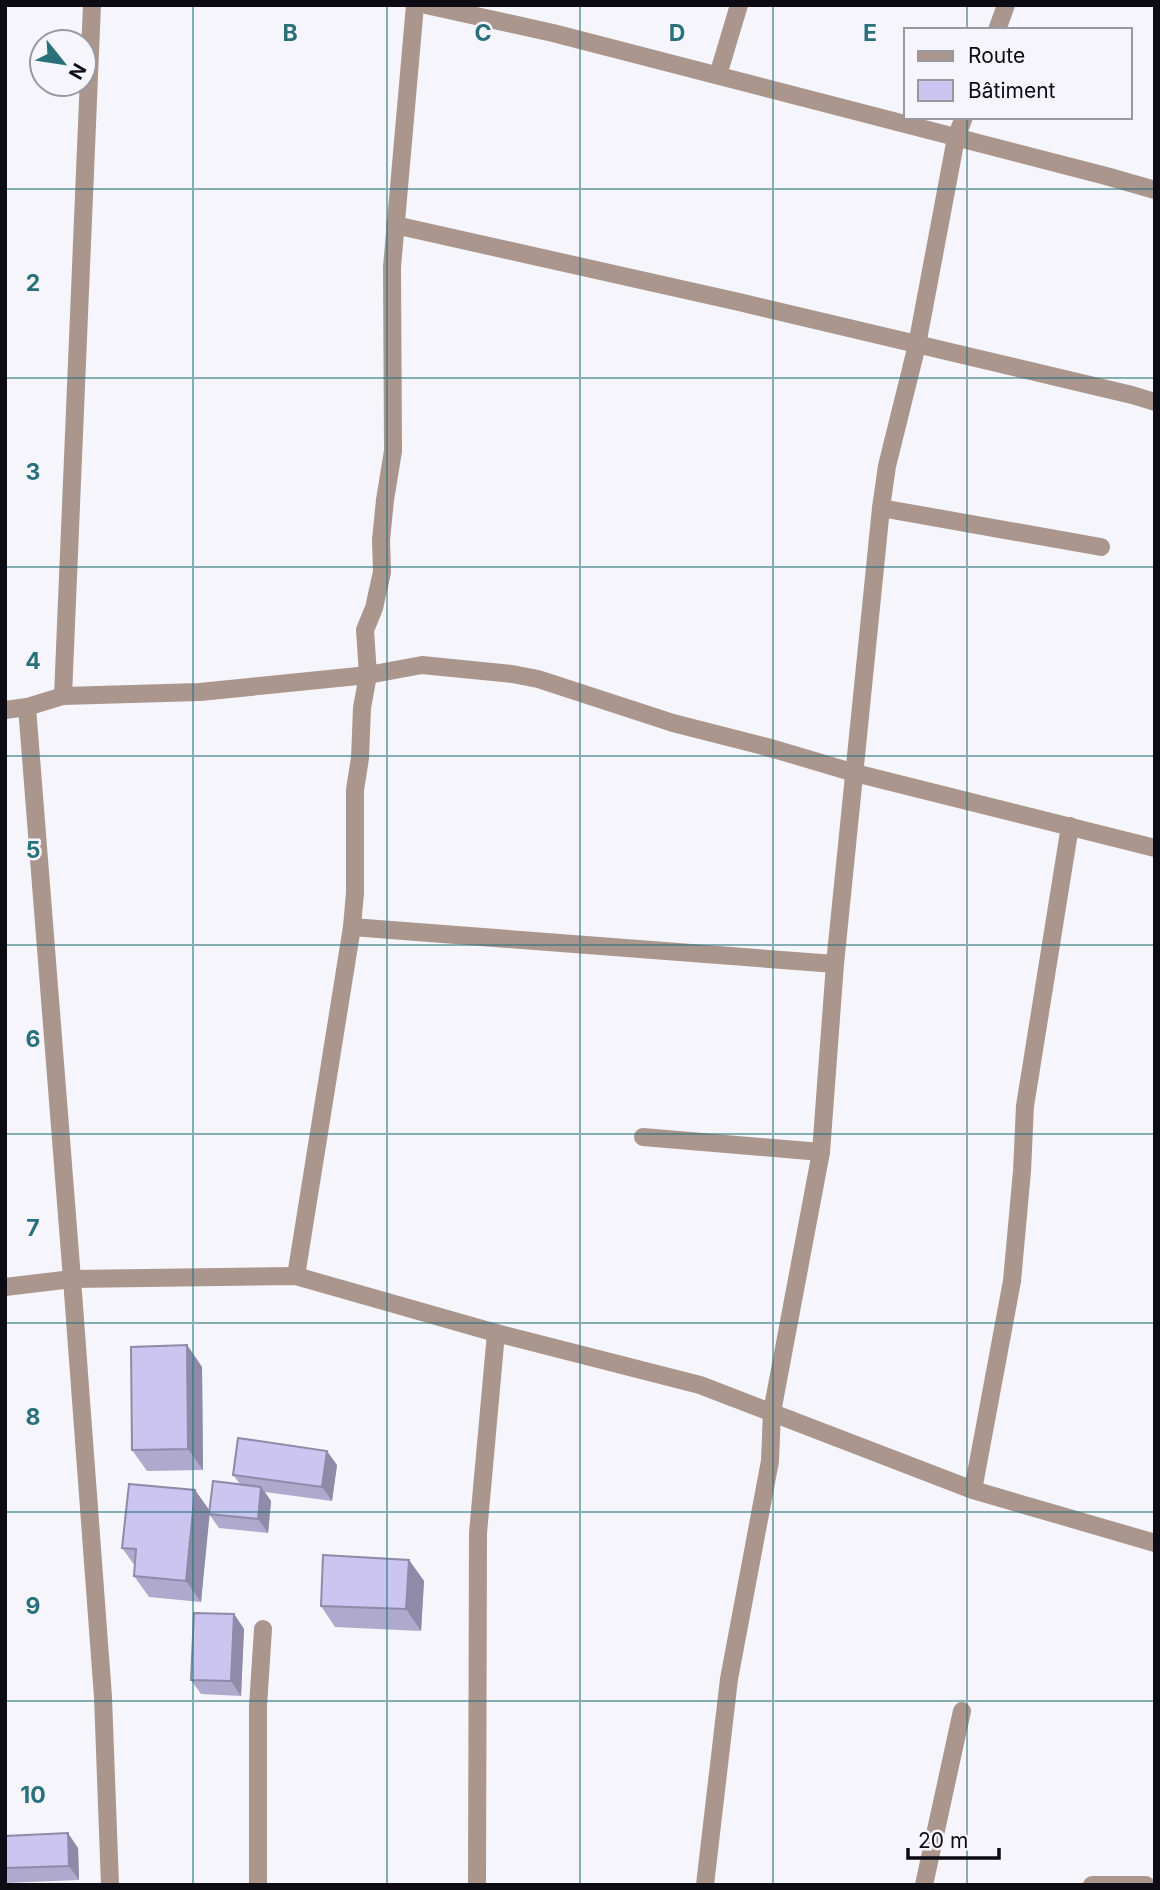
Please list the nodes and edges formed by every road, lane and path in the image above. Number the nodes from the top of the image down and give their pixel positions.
1 (92, 5) edge
2 (415, 5) edge
3 (426, 5) edge
4 (739, 5) edge
5 (1006, 5) edge
6 (998, 28) edge
7 (718, 75) junction
8 (963, 119) edge
9 (956, 138) junction
10 (1155, 190) edge
11 (396, 225) junction
12 (917, 345) junction
13 (1155, 402) edge
14 (881, 508) junction
15 (1101, 547) dead end
16 (368, 675) junction
17 (63, 696) junction
18 (27, 707) junction
19 (5, 710) edge
20 (855, 773) junction
21 (1070, 826) junction
22 (1155, 848) edge
23 (352, 927) junction
24 (835, 964) junction
25 (643, 1137) dead end
26 (821, 1152) junction
27 (296, 1276) junction
28 (72, 1279) junction
29 (5, 1287) edge
30 (496, 1333) junction
31 (772, 1412) junction
32 (973, 1490) junction
33 (1155, 1543) edge
34 (263, 1629) dead end
35 (962, 1711) dead end
36 (110, 1885) edge
37 (258, 1885) edge
38 (477, 1885) edge
39 (705, 1885) edge
40 (924, 1885) edge
41 (1092, 1885) edge
42 (1146, 1885) edge

1 - 17 street
2 - 11 street
3 - 7 street
4 - 7 street
5 - 6 street
7 - 9 street
8 - 9 street
9 - 10 street
9 - 12 street
11 - 12 street
11 - 16 street
12 - 13 street
12 - 14 street
14 - 15 street
14 - 20 street
16 - 17 street
16 - 20 street
16 - 23 street
17 - 18 street
18 - 19 street
18 - 28 street
20 - 21 street
20 - 24 street
21 - 22 street
21 - 32 street
23 - 24 street
23 - 27 street
24 - 26 street
25 - 26 street
26 - 31 street
27 - 28 street
27 - 30 street
28 - 29 street
28 - 36 street
30 - 31 street
30 - 38 street
31 - 32 street
31 - 39 street
32 - 33 street
34 - 37 street
35 - 40 street
41 - 42 street

